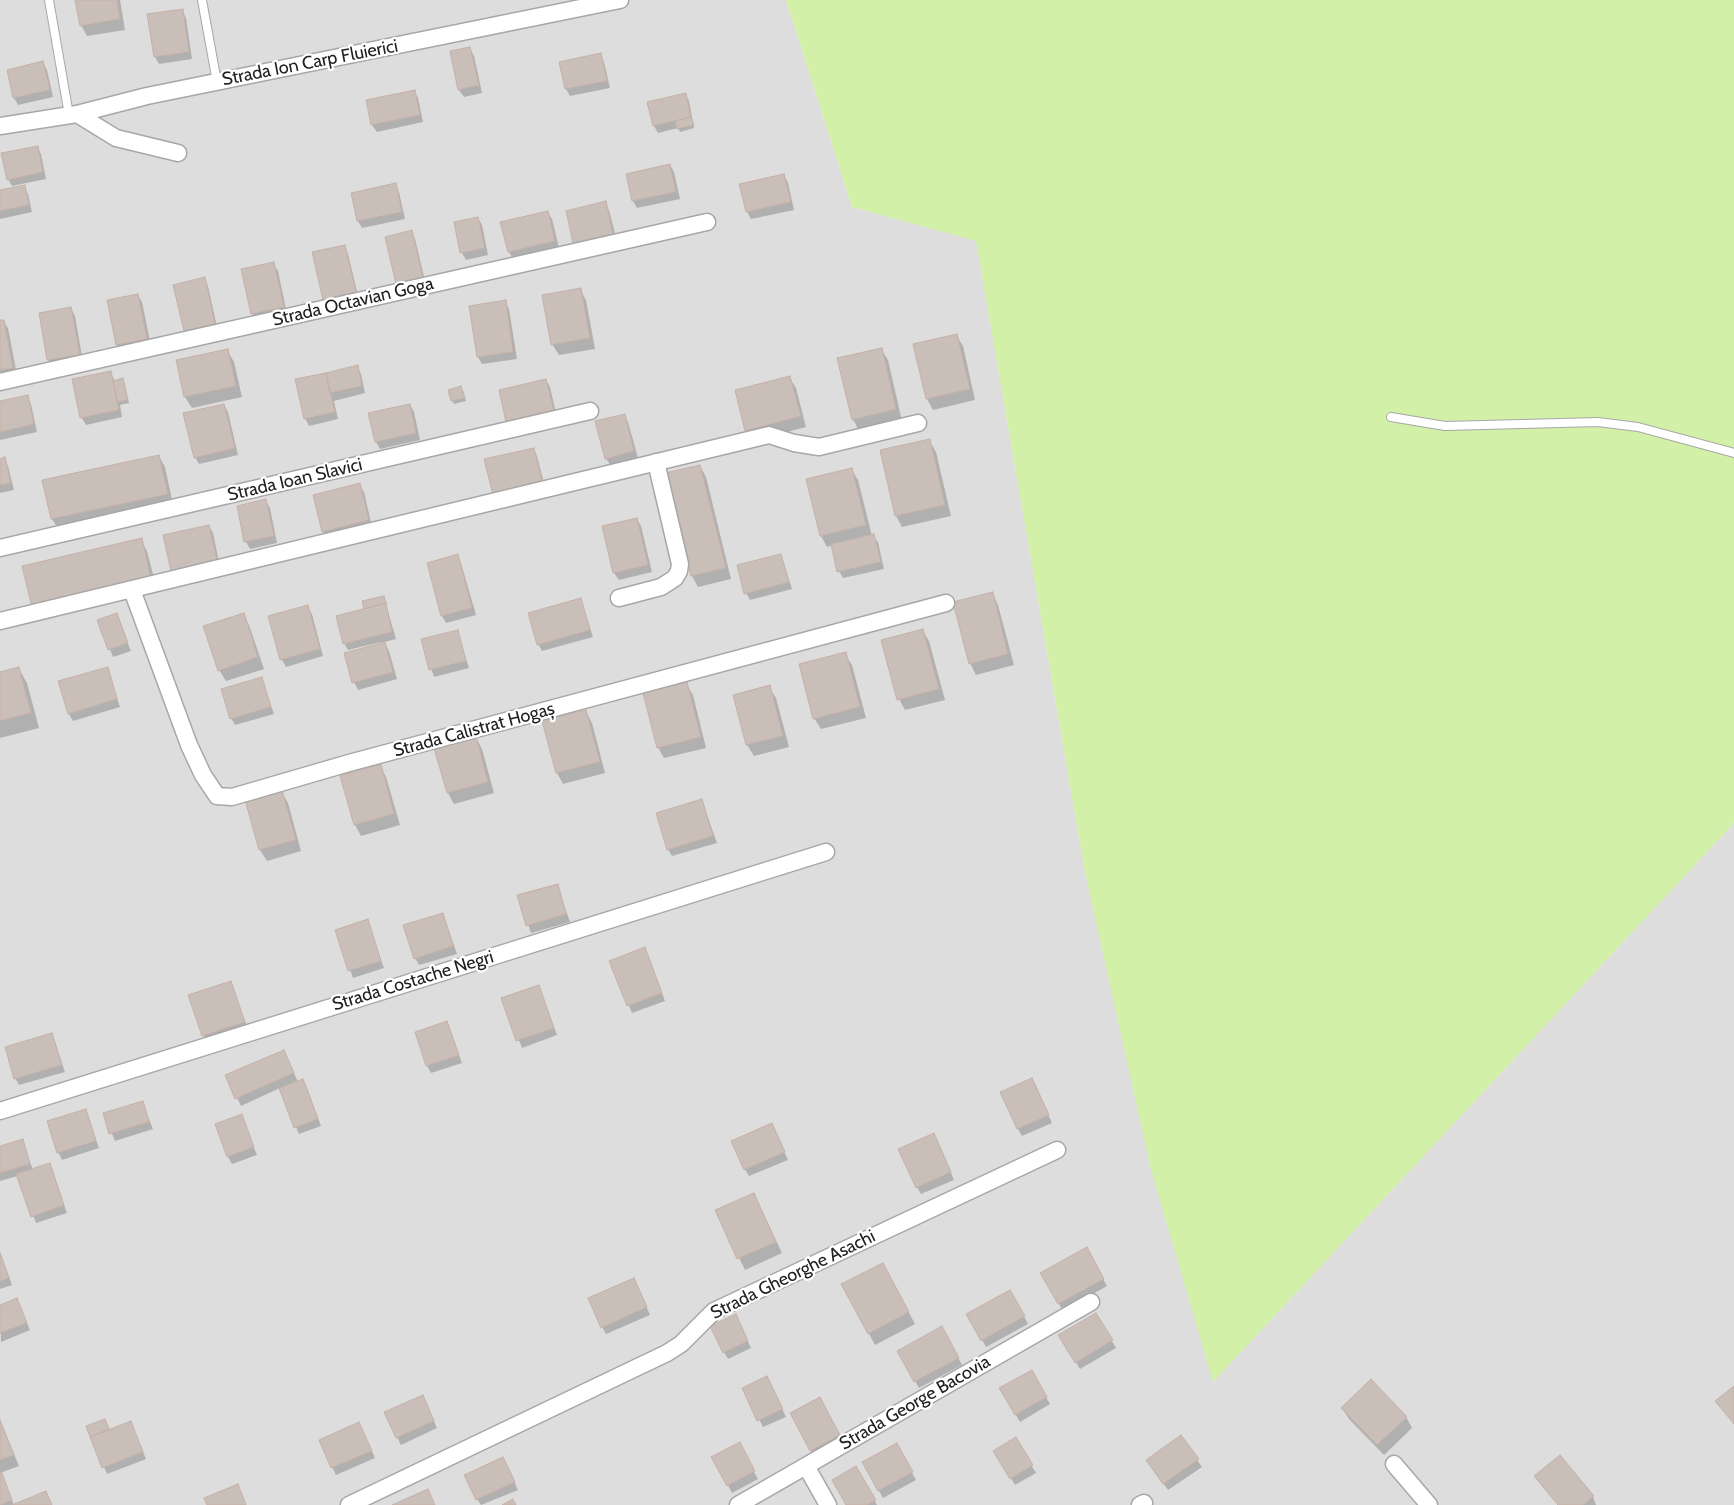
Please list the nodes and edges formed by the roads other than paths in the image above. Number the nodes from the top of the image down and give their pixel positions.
1 (49, 0) edge
2 (202, 0) edge
3 (620, 0) edge
4 (217, 82) junction
5 (73, 114) junction
6 (0, 126) edge
7 (178, 153) dead end
8 (707, 222) dead end
9 (0, 382) edge
10 (590, 411) dead end
11 (1391, 417) dead end
12 (918, 423) dead end
13 (1734, 453) edge
14 (656, 462) junction
15 (0, 548) edge
16 (132, 590) junction
17 (619, 598) dead end
18 (946, 603) dead end
19 (0, 621) edge
20 (826, 852) dead end
21 (0, 1111) edge
22 (1057, 1150) dead end
23 (1091, 1302) dead end
24 (1394, 1464) dead end
25 (806, 1466) junction
26 (350, 1505) edge
27 (738, 1505) edge
28 (828, 1505) edge
29 (1429, 1505) edge

1 - 5 lane
2 - 4 lane
3 - 4 street, Strada Ion Carp Fluierici
4 - 5 street, Strada Ion Carp Fluierici
5 - 6 street, Strada Ion Carp Fluierici
5 - 7 street
8 - 9 street, Strada Octavian Goga
10 - 15 street, Strada Ioan Slavici
11 - 13 lane
12 - 14 street
14 - 16 street
14 - 17 street
16 - 18 street, Strada Calistrat Hogaș
16 - 19 street
20 - 21 street, Strada Costache Negri
22 - 26 street, Strada Gheorghe Asachi
23 - 25 street, Strada George Bacovia
24 - 29 street
25 - 27 street, Strada George Bacovia
25 - 28 street

